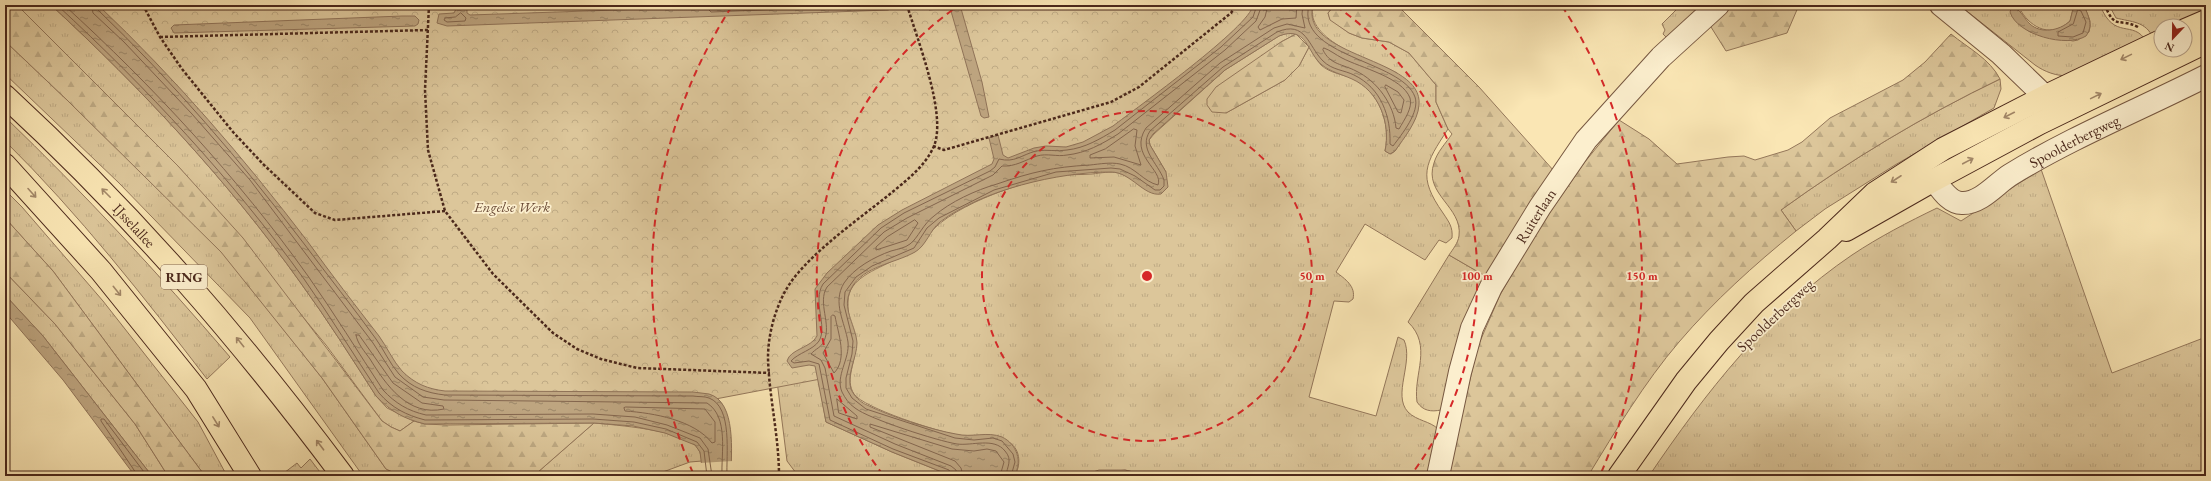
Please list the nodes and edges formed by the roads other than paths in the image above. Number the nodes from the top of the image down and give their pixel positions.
1 (1718, 5) edge
2 (1941, 5) edge
3 (2206, 21) edge
4 (2193, 27) edge
5 (2206, 42) edge
6 (2153, 45) edge
7 (2206, 76) edge
8 (5, 96) edge
9 (2046, 96) junction
10 (2061, 113) junction
11 (5, 165) edge
12 (1934, 180) junction
13 (1827, 239) junction
14 (250, 476) edge
15 (343, 476) edge
16 (1438, 476) edge
17 (1619, 476) edge

1 - 16 street, Ruiterlaan
2 - 9 street, Spoolderbergweg
3 - 4 main road
10 -> 5 main road, Spoolderbergweg
6 -> 9 main road, Spoolderbergweg
7 - 12 street, Spoolderbergweg
15 -> 8 main road, IJsselallee / RING
9 - 10 street, Spoolderbergweg
9 -> 13 main road, Spoolderbergweg
12 -> 10 main road, Spoolderbergweg
11 -> 14 main road
12 - 13 main road, Spoolderbergweg
13 - 17 main road, Spoolderbergweg

